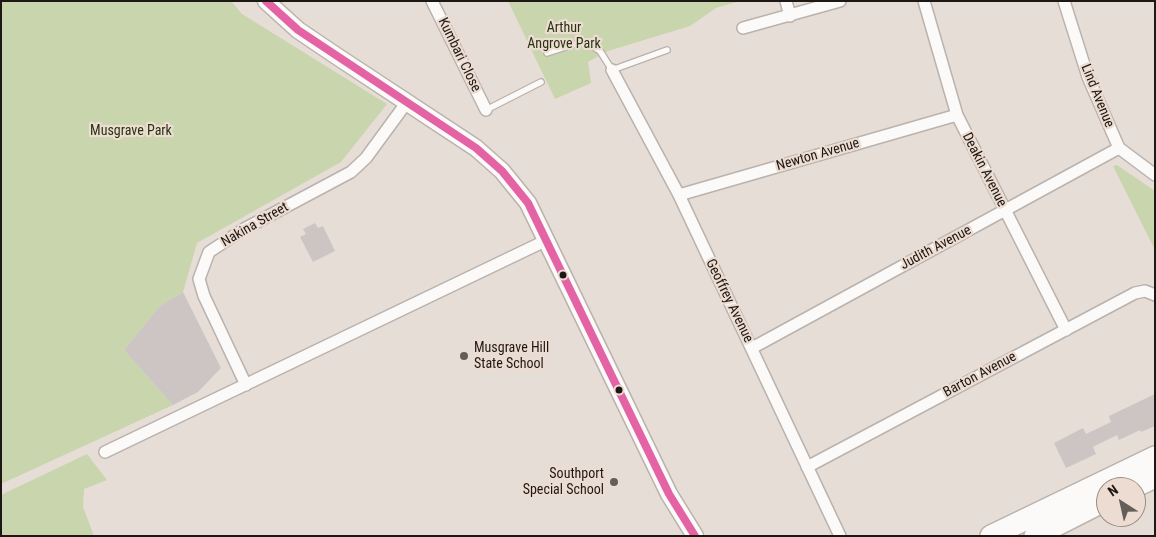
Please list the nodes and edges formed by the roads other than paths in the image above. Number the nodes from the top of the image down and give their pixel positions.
1 (266, 1) edge
2 (432, 1) edge
3 (786, 1) edge
4 (840, 1) edge
5 (924, 1) edge
6 (1064, 1) edge
7 (790, 16) junction
8 (743, 28) dead end
9 (667, 50) dead end
10 (547, 53) dead end
11 (612, 70) junction
12 (541, 82) dead end
13 (407, 102) junction
14 (486, 110) joint
15 (957, 115) junction
16 (1119, 148) junction
17 (1155, 175) edge
18 (679, 194) junction
19 (1005, 210) junction
20 (547, 240) junction
21 (1155, 295) edge
22 (1066, 330) junction
23 (752, 348) junction
24 (246, 385) junction
25 (105, 452) dead end
26 (1155, 457) edge
27 (807, 467) junction
28 (1096, 505) edge
29 (681, 516) junction
30 (1038, 535) edge
31 (686, 536) edge
32 (695, 536) edge
33 (840, 536) edge
34 (990, 536) edge

1 - 13 main road
2 - 14 street, Kumbari Close
3 - 7 street
4 - 7 street
5 - 15 street, Deakin Avenue
6 - 16 street, Lind Avenue
7 - 8 street
9 - 11 lane
10 - 11 lane
11 - 18 street, Geoffrey Avenue
12 - 14 lane
13 - 20 main road
13 - 24 street, Nakina Street
15 - 18 street, Newton Avenue
15 - 19 street, Deakin Avenue
16 - 17 street, Lind Avenue
16 - 19 street, Judith Avenue
18 - 23 street, Geoffrey Avenue
19 - 22 street, Deakin Avenue
19 - 23 street, Judith Avenue
20 - 24 street
20 - 29 main road
21 - 22 street, Barton Avenue
22 - 27 street, Barton Avenue
23 - 27 street, Geoffrey Avenue
24 - 25 street
26 - 34 highway
27 - 33 street, Geoffrey Avenue
28 - 30 highway
29 - 31 main road
29 - 32 main road

